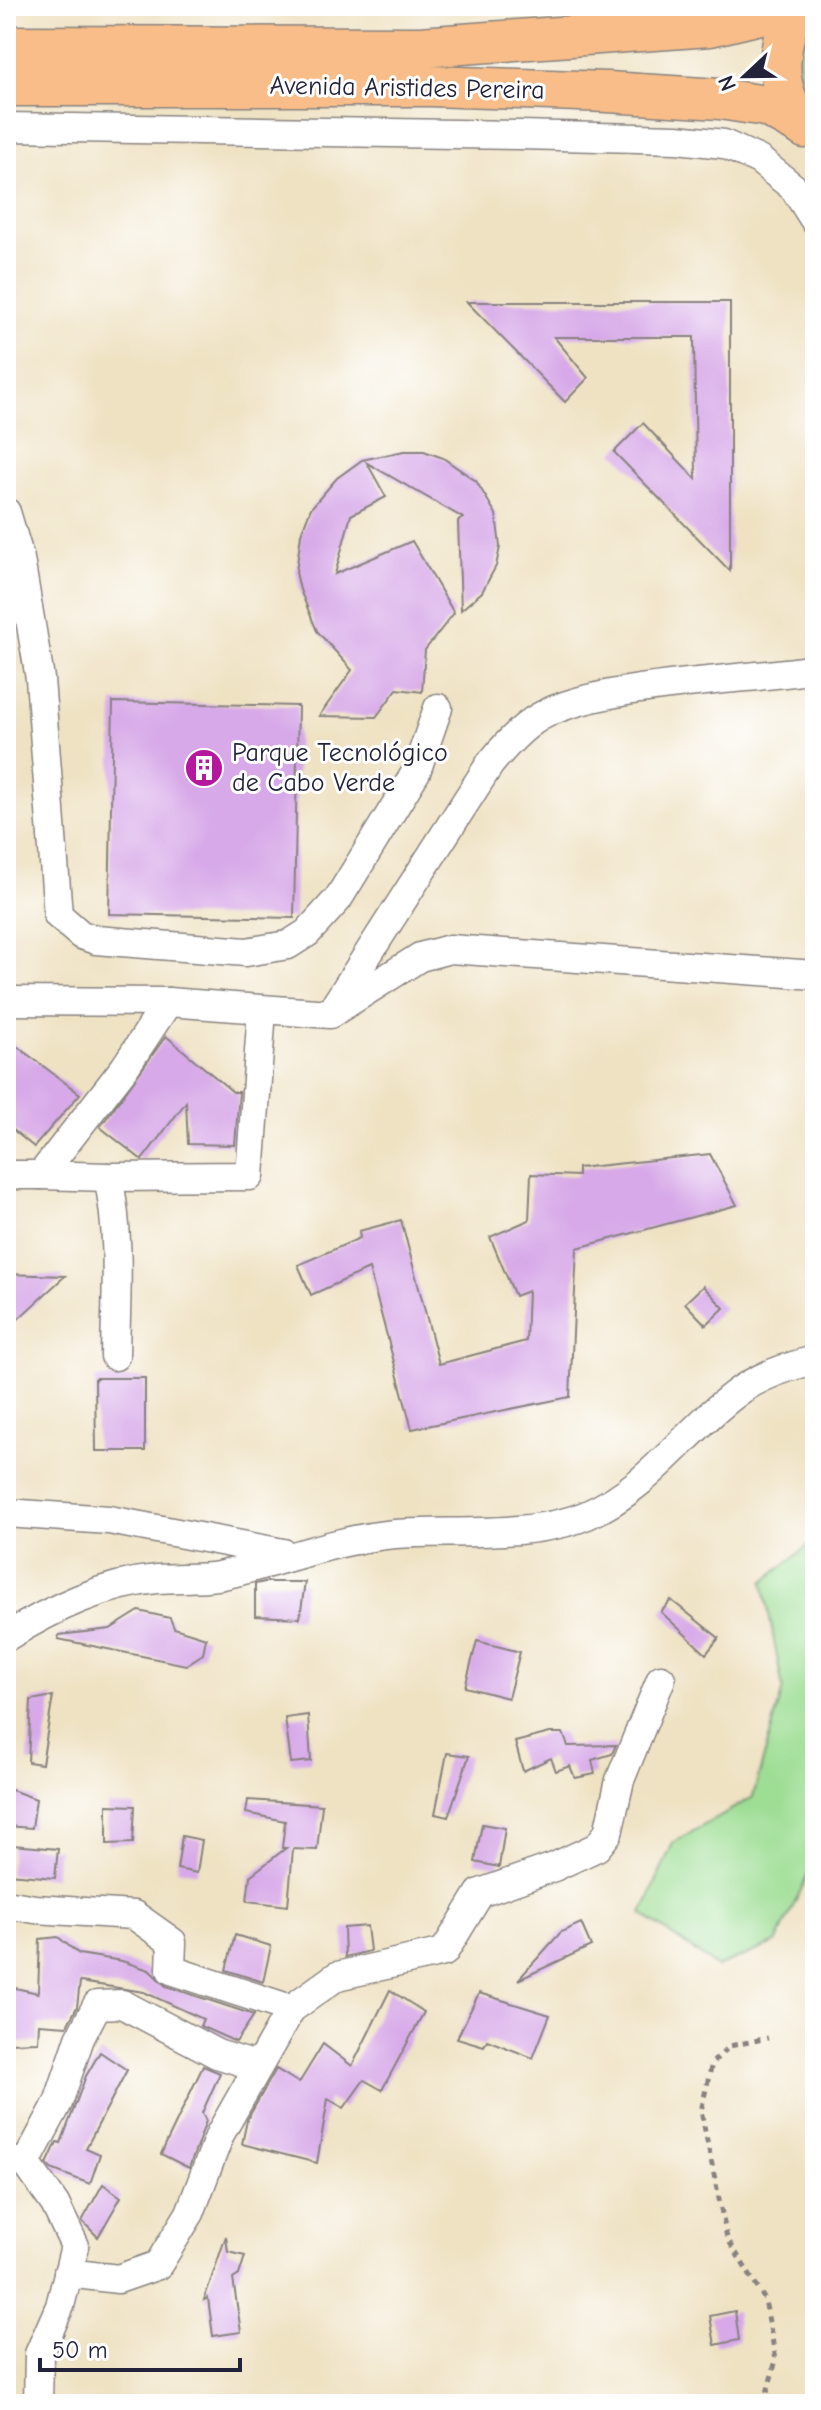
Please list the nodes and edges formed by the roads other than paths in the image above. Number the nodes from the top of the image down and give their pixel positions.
1 (776, 6) edge
2 (795, 6) edge
3 (6, 46) edge
4 (6, 86) edge
5 (6, 127) edge
6 (808, 132) edge
7 (815, 221) edge
8 (6, 512) edge
9 (815, 669) edge
10 (438, 708) dead end
11 (815, 975) edge
12 (6, 1001) edge
13 (168, 1002) junction
14 (262, 1010) junction
15 (330, 1014) junction
16 (6, 1175) edge
17 (41, 1175) junction
18 (108, 1177) junction
19 (115, 1356) dead end
20 (815, 1360) edge
21 (6, 1513) edge
22 (292, 1555) junction
23 (6, 1637) edge
24 (661, 1679) dead end
25 (6, 1904) edge
26 (291, 2009) junction
27 (256, 2066) junction
28 (16, 2162) edge
29 (68, 2273) junction
30 (38, 2404) edge

1 - 3 highway, Avenida Aristides Pereira
2 - 6 highway
4 - 6 highway, Avenida Aristides Pereira
5 - 7 street
8 - 10 street
9 - 15 street
11 - 15 street
12 - 13 street
13 - 14 street
13 - 17 street
14 - 15 street
14 - 18 street
16 - 17 street
17 - 18 street
18 - 19 street
20 - 22 street
21 - 22 street
22 - 23 street
24 - 26 street
25 - 26 street
26 - 27 street
27 - 28 street
27 - 29 street
28 - 29 street
29 - 30 street

